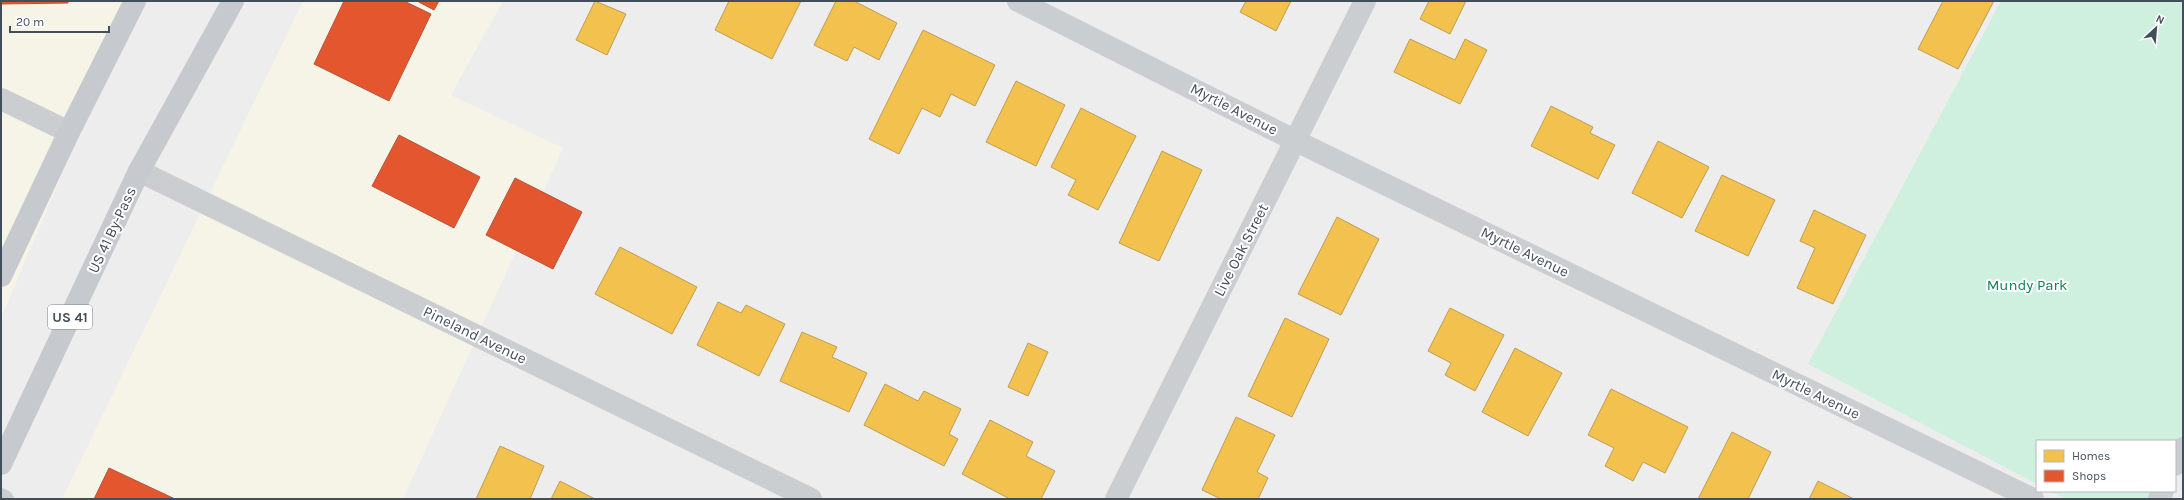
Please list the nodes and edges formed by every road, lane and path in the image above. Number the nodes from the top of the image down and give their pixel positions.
1 (136, 1) edge
2 (233, 1) edge
3 (1018, 1) edge
4 (1365, 1) edge
5 (1, 98) edge
6 (69, 132) junction
7 (1296, 141) junction
8 (139, 171) junction
9 (1, 276) edge
10 (2183, 448) edge
11 (2176, 463) edge
12 (1, 464) edge
13 (1, 497) edge
14 (6, 499) edge
15 (811, 499) edge
16 (1116, 499) edge
17 (2033, 499) edge

1 - 6 main road
2 - 8 main road, US 41 By-Pass / US 41
3 - 7 street, Myrtle Avenue
4 - 7 street, Live Oak Street
5 - 6 street
6 - 9 main road
7 - 16 street, Live Oak Street
7 - 17 street, Myrtle Avenue
8 - 12 main road, US 41 By-Pass / US 41
8 - 15 street, Pineland Avenue
10 - 11 street
13 - 14 lane

